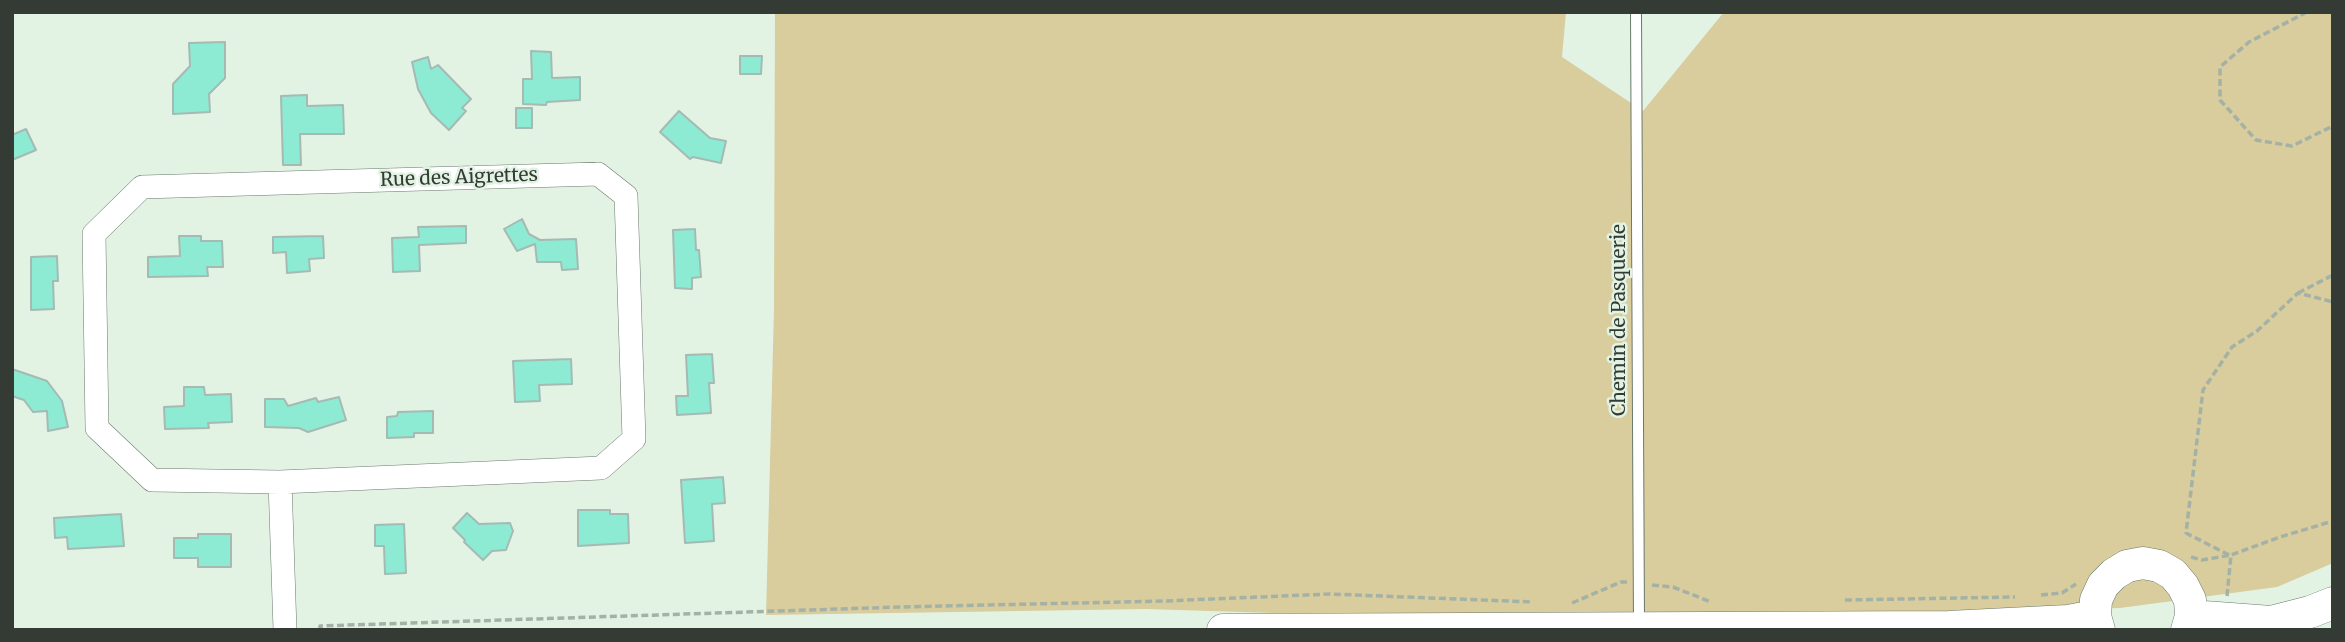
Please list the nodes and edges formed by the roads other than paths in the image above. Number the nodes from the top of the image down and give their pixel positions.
1 (1636, 12) edge
2 (280, 482) junction
3 (2333, 603) edge
4 (1558, 616) edge
5 (2199, 622) edge
6 (2097, 623) edge
7 (1639, 628) edge
8 (1255, 629) edge
9 (1338, 629) edge
10 (1744, 629) edge
11 (285, 630) edge
12 (1223, 630) edge

1 - 7 lane, Chemin de Pasquerie
2 - 2 street, Rue des Aigrettes
2 - 11 street
3 - 5 main road
4 - 7 main road
4 - 9 main road
5 - 6 main road
6 - 10 main road
7 - 10 main road
8 - 9 main road
8 - 12 main road

